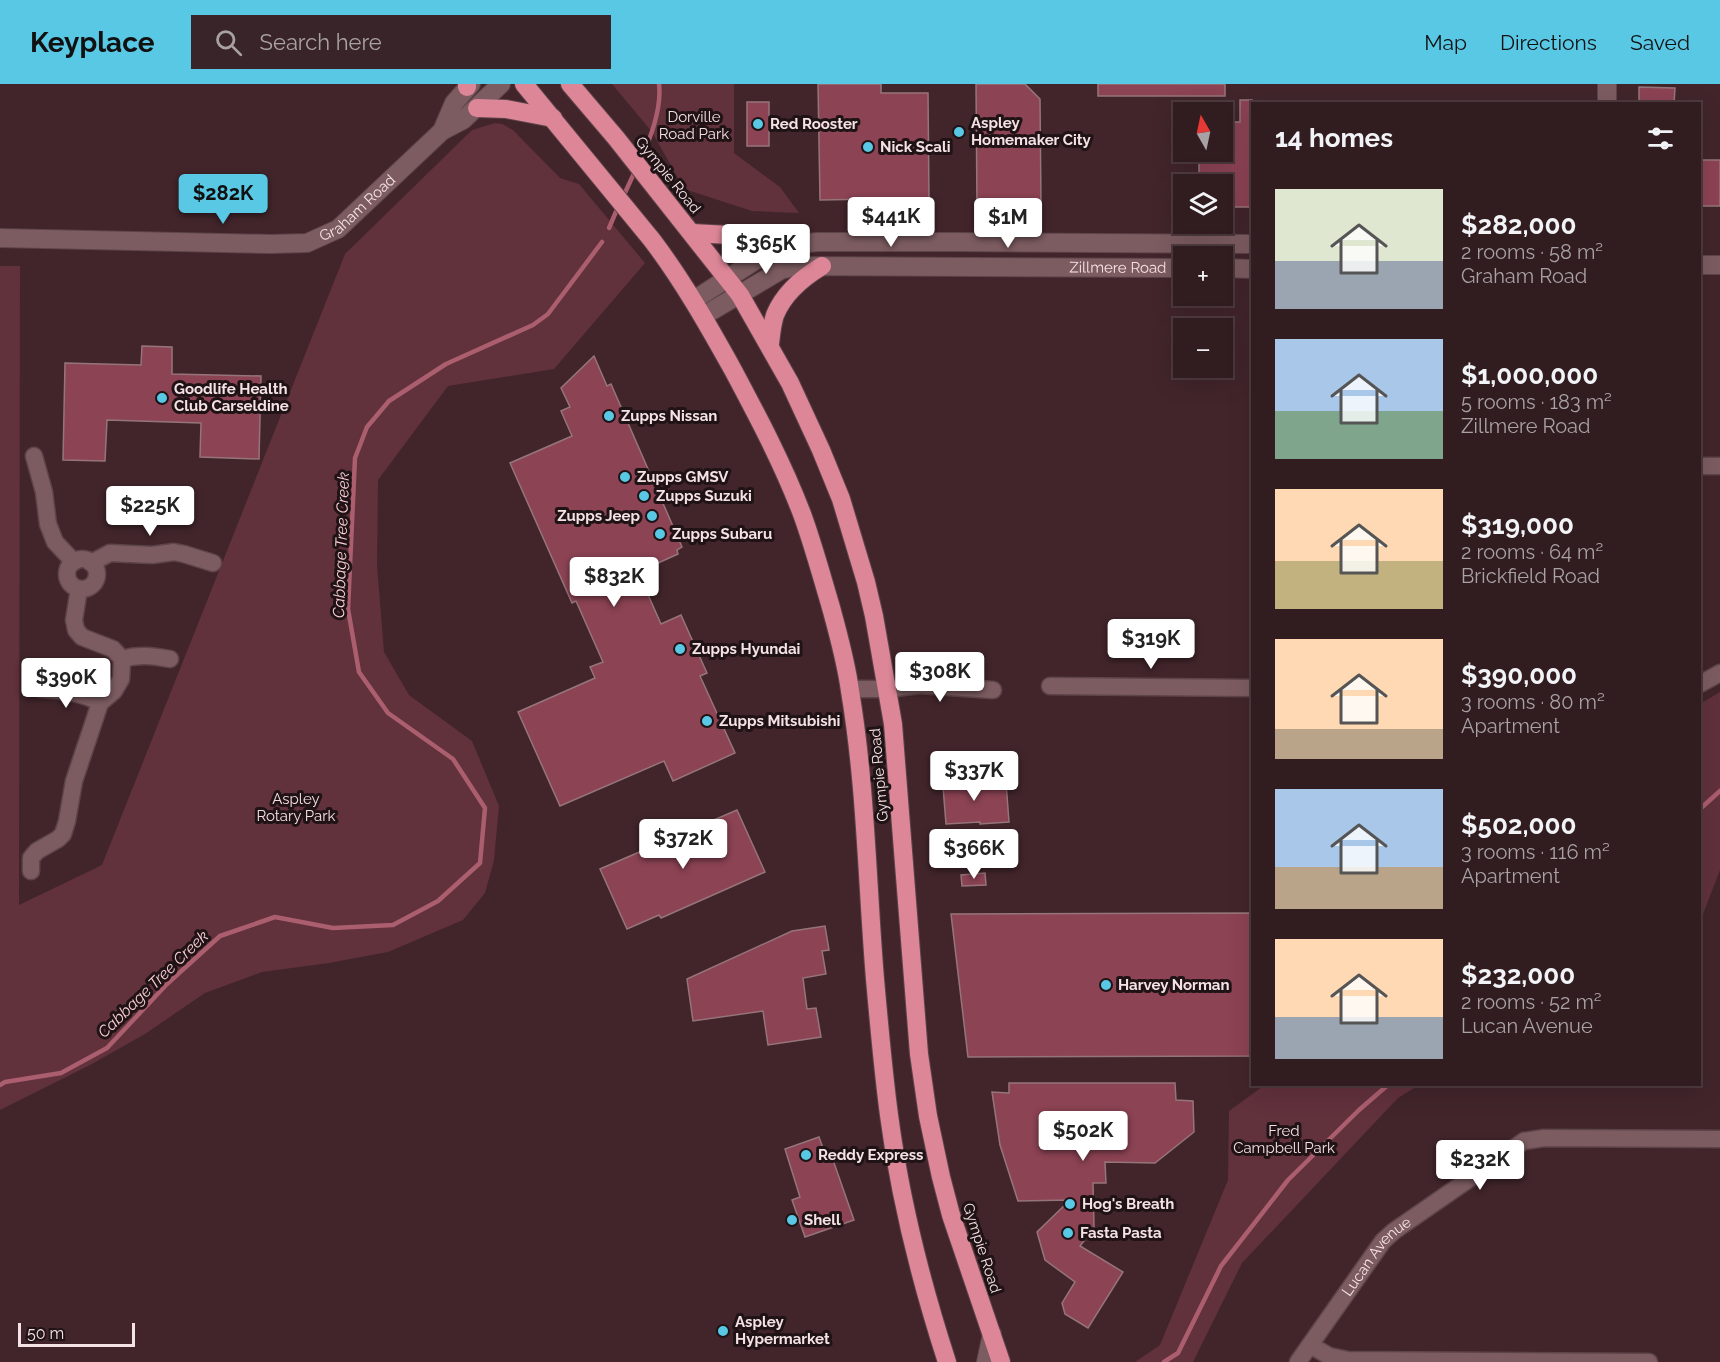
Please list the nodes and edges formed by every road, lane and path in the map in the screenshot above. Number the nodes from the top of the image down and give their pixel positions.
1 (501, 84) edge
2 (524, 84) edge
3 (570, 84) edge
4 (1607, 84) edge
5 (468, 85) edge
6 (1607, 102) edge
7 (477, 108) junction
8 (553, 118) junction
9 (442, 131) junction
10 (692, 233) junction
11 (0, 238) edge
12 (791, 244) junction
13 (1251, 244) edge
14 (1701, 265) edge
15 (1720, 265) edge
16 (822, 266) junction
17 (1173, 268) edge
18 (1233, 268) edge
19 (1251, 269) edge
20 (727, 278) junction
21 (740, 295) junction
22 (694, 300) junction
23 (704, 316) junction
24 (770, 344) junction
25 (34, 456) dead end
26 (1701, 466) edge
27 (1720, 466) edge
28 (74, 562) junction
29 (92, 563) junction
30 (213, 563) dead end
31 (79, 589) junction
32 (122, 658) junction
33 (171, 659) dead end
34 (1720, 673) edge
35 (1701, 683) edge
36 (1050, 686) dead end
37 (1251, 688) edge
38 (41, 689) dead end
39 (850, 689) junction
40 (887, 689) junction
41 (993, 690) dead end
42 (100, 703) junction
43 (31, 871) dead end
44 (1720, 1139) edge
45 (936, 1328) junction
46 (992, 1334) junction
47 (1310, 1345) junction
48 (937, 1362) edge
49 (947, 1362) edge
50 (986, 1362) edge
51 (1001, 1362) edge
52 (1298, 1362) edge
53 (1649, 1362) edge

1 - 7 main road, Graham Road
2 - 8 highway, Gympie Road
3 - 10 highway, Gympie Road
4 - 6 main road
5 - 9 main road, Graham Road
7 - 8 highway
7 - 9 main road, Graham Road
8 - 22 highway, Gympie Road
9 - 11 main road, Graham Road
10 - 12 highway
10 - 20 highway, Gympie Road
12 - 13 main road, Zillmere Road
12 - 20 main road, Zillmere Road
14 - 15 main road
16 - 17 main road, Zillmere Road
16 - 21 main road, Zillmere Road
16 - 24 highway
18 - 19 main road
20 - 21 highway, Gympie Road
20 - 22 main road, Zillmere Road
21 - 23 main road, Zillmere Road
21 - 24 highway, Gympie Road
22 - 23 highway, Gympie Road
23 - 39 highway, Gympie Road
24 - 40 highway, Gympie Road
25 - 28 street
26 - 27 street
28 - 29 street
28 - 31 street
29 - 30 street
29 - 31 street
31 - 32 street
32 - 33 street
32 - 42 street
34 - 35 street
36 - 37 street
38 - 42 street
39 - 40 street
39 - 45 highway, Gympie Road
40 - 41 street
40 - 46 highway, Gympie Road
42 - 43 street
44 - 47 street, Lucan Avenue
45 - 48 main road
45 - 49 highway, Gympie Road
46 - 50 main road
46 - 51 highway, Gympie Road
47 - 52 street, Lucan Avenue
47 - 53 street

